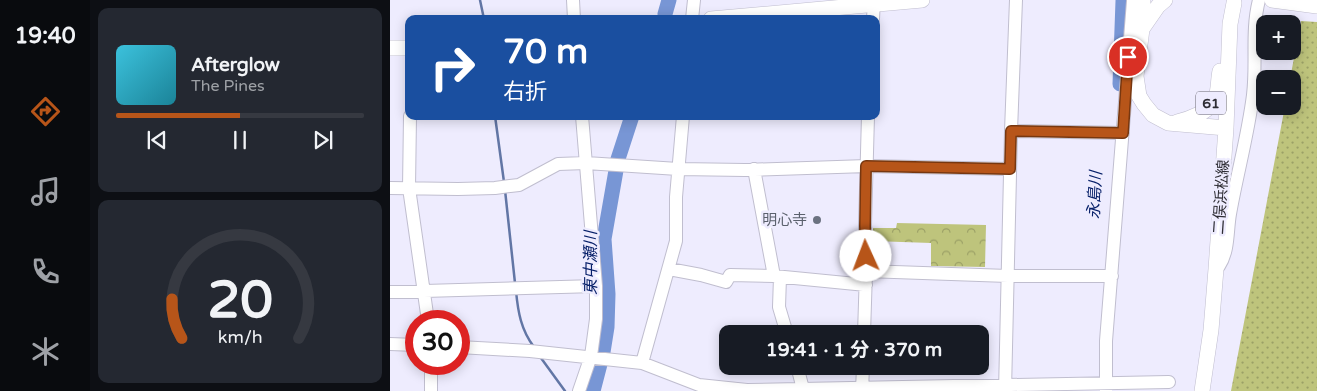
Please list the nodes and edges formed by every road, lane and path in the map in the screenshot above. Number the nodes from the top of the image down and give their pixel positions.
1 (573, 0) edge
2 (694, 0) edge
3 (922, 0) edge
4 (1016, 0) edge
5 (1138, 0) edge
6 (1166, 0) edge
7 (1259, 0) edge
8 (1272, 0) edge
9 (1234, 3) dead end
10 (818, 4) edge
11 (1317, 6) edge
12 (873, 8) edge
13 (574, 15) edge
14 (692, 15) edge
15 (740, 15) edge
16 (1142, 29) junction
17 (390, 48) edge
18 (405, 48) edge
19 (1228, 58) junction
20 (410, 120) edge
21 (582, 120) edge
22 (683, 120) edge
23 (868, 120) edge
24 (1168, 123) junction
25 (1226, 128) junction
26 (1011, 131) junction
27 (1120, 133) junction
28 (586, 164) junction
29 (866, 166) junction
30 (678, 169) junction
31 (754, 169) junction
32 (1010, 169) junction
33 (390, 188) edge
34 (409, 188) junction
35 (669, 269) junction
36 (1216, 269) junction
37 (866, 271) junction
38 (777, 276) junction
39 (1008, 276) junction
40 (1108, 276) junction
41 (866, 284) junction
42 (596, 286) junction
43 (424, 290) junction
44 (390, 292) edge
45 (427, 310) edge
46 (784, 325) edge
47 (864, 325) edge
48 (390, 344) edge
49 (405, 345) edge
50 (470, 347) edge
51 (591, 356) junction
52 (642, 363) junction
53 (431, 375) edge
54 (799, 375) edge
55 (863, 375) edge
56 (1169, 382) dead end
57 (1104, 386) edge
58 (699, 388) edge
59 (1005, 388) edge
60 (803, 389) junction
61 (862, 390) edge
62 (431, 391) edge
63 (579, 391) edge
64 (1202, 391) edge

1 - 13 street
2 - 14 street
3 - 12 main road
4 - 26 street
5 - 16 main road
5 - 27 street
6 - 16 main road
7 - 36 street
8 - 11 main road
9 - 19 main road, 二俣浜松線
10 - 12 main road
10 - 15 main road
16 - 24 main road
17 - 18 main road
19 - 24 main road, 61
19 - 25 main road, 二俣浜松線
20 - 34 street
21 - 28 street
22 - 30 street
23 - 29 street
24 - 25 main road, 61
25 - 36 main road, 二俣浜松線
26 - 27 street
26 - 32 street
27 - 40 street
28 - 30 street
28 - 34 street
28 - 42 street
29 - 31 street
29 - 32 street
29 - 37 street
30 - 31 street
30 - 35 street
31 - 38 street
32 - 39 street
33 - 34 street
34 - 43 street
35 - 38 street
35 - 52 street
36 - 64 main road, 二俣浜松線
37 - 39 street
37 - 41 street
38 - 41 street
38 - 46 street
39 - 40 street
39 - 59 street
40 - 57 street
41 - 47 street
42 - 43 street
42 - 51 street
43 - 44 street
43 - 45 street
48 - 49 street
50 - 51 street
51 - 52 street
51 - 63 street
52 - 58 street
53 - 62 street
54 - 60 street
55 - 61 street
56 - 57 street
57 - 59 street
58 - 60 street
59 - 61 street
60 - 61 street

